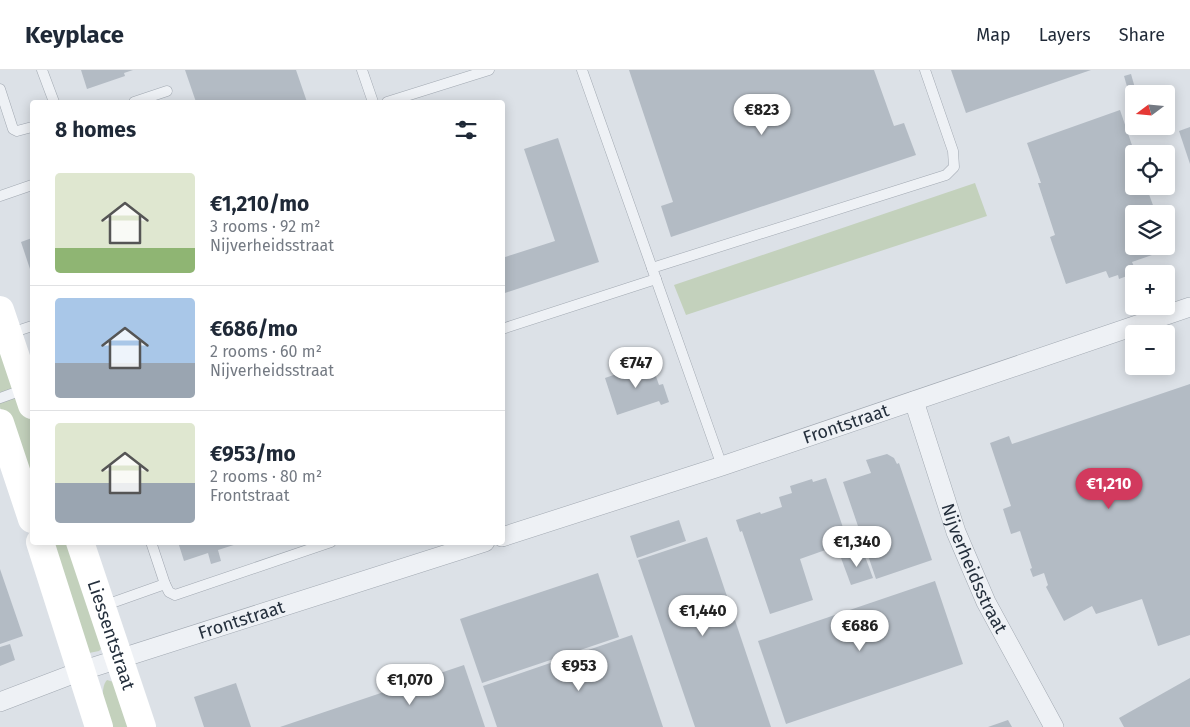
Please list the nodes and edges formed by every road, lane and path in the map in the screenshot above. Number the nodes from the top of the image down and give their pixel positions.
1 (42, 70) edge
2 (362, 70) edge
3 (489, 70) edge
4 (582, 70) edge
5 (925, 70) edge
6 (0, 89) edge
7 (167, 91) dead end
8 (53, 100) edge
9 (140, 100) edge
10 (372, 100) edge
11 (393, 100) edge
12 (30, 128) edge
13 (30, 187) edge
14 (0, 196) edge
15 (652, 268) junction
16 (656, 279) junction
17 (1190, 306) edge
18 (10, 327) edge
19 (505, 328) edge
20 (30, 390) edge
21 (30, 393) edge
22 (0, 398) edge
23 (914, 401) junction
24 (0, 423) edge
25 (722, 466) junction
26 (30, 513) edge
27 (505, 536) edge
28 (41, 545) edge
29 (81, 545) edge
30 (152, 545) edge
31 (323, 545) edge
32 (465, 546) edge
33 (164, 584) junction
34 (102, 607) junction
35 (119, 660) junction
36 (80, 671) junction
37 (0, 702) edge
38 (100, 727) edge
39 (142, 727) edge
40 (1054, 727) edge

1 - 8 lane
2 - 10 lane
3 - 11 lane
4 - 15 lane
5 - 15 lane
6 - 12 lane
7 - 9 lane
13 - 14 lane
15 - 16 lane
16 - 19 lane
16 - 25 lane
17 - 23 street, Frontstraat
18 - 20 street
21 - 22 lane
23 - 25 street, Frontstraat
23 - 40 street, Nijverheidsstraat
24 - 26 street
25 - 27 street, Frontstraat
28 - 36 street
29 - 34 street, Liessentstraat
30 - 33 lane
31 - 33 lane
32 - 35 street, Frontstraat
33 - 34 lane
34 - 35 street, Liessentstraat
35 - 36 street, Frontstraat
35 - 39 street, Liessentstraat
36 - 37 street, Frontstraat
36 - 38 street

